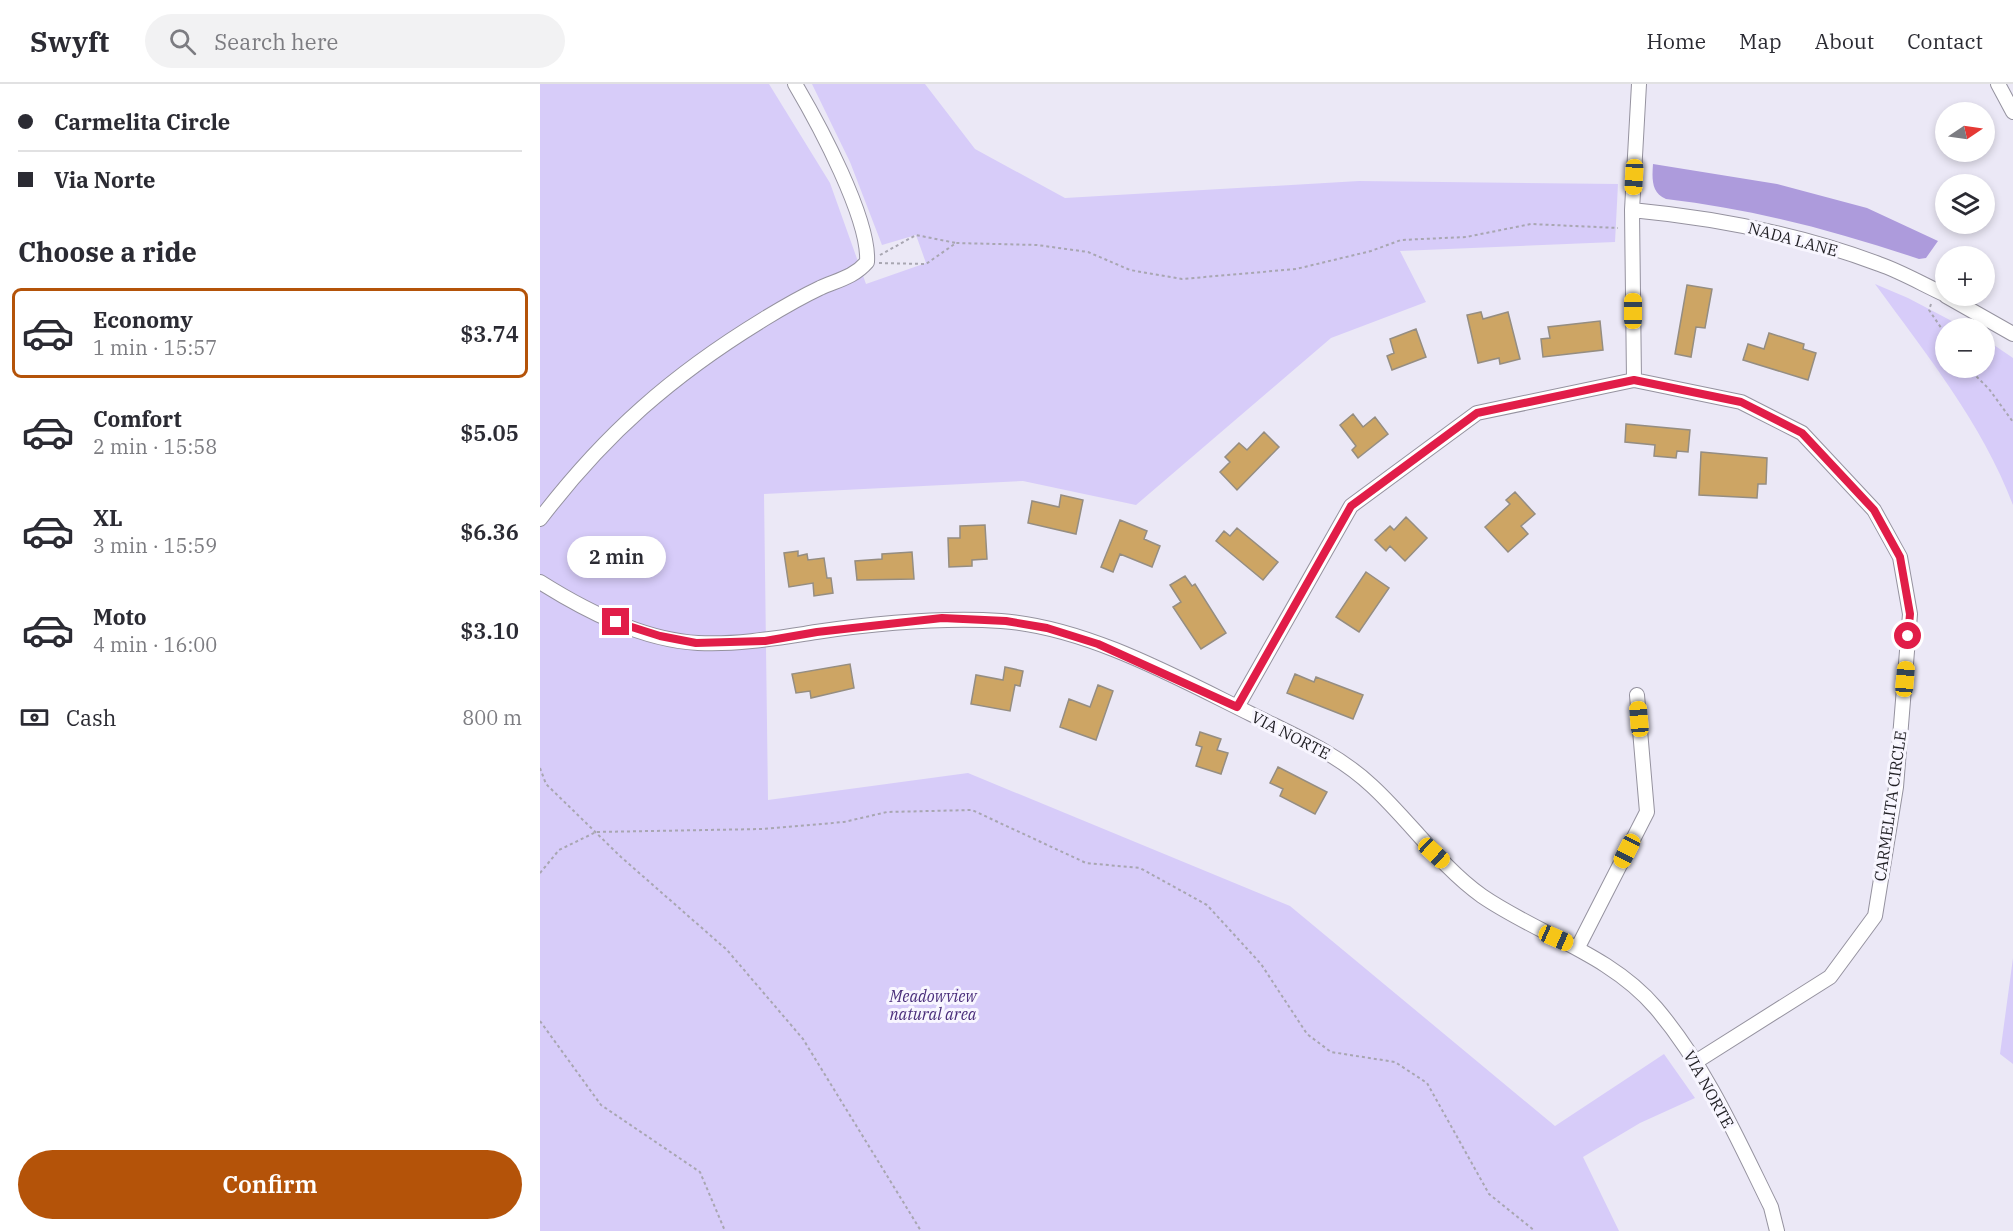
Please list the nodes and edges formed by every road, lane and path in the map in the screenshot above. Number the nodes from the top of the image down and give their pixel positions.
1 (795, 84) edge
2 (1639, 84) edge
3 (1998, 84) edge
4 (2013, 112) edge
5 (1632, 210) junction
6 (1633, 228) junction
7 (956, 243) junction
8 (867, 262) junction
9 (1935, 290) edge
10 (1935, 303) edge
11 (1964, 306) edge
12 (1935, 319) edge
13 (2013, 334) edge
14 (1978, 378) edge
15 (1634, 380) junction
16 (2013, 422) edge
17 (540, 519) edge
18 (540, 582) edge
19 (1637, 695) dead end
20 (1237, 707) junction
21 (540, 768) edge
22 (596, 832) junction
23 (540, 873) edge
24 (1578, 947) junction
25 (540, 1021) edge
26 (1697, 1061) junction
27 (725, 1231) edge
28 (921, 1231) edge
29 (1534, 1231) edge
30 (1777, 1231) edge

1 - 8 street
2 - 5 street
3 - 4 street
5 - 6 street
5 - 9 street, NADA LANE
6 - 7 path
6 - 15 street
7 - 8 path
7 - 8 path
8 - 17 street
10 - 12 path
11 - 13 street, NADA LANE
14 - 16 path
15 - 20 street, CARMELITA CIRCLE
15 - 26 street, CARMELITA CIRCLE
18 - 20 street, VIA NORTE
19 - 24 street
20 - 24 street, VIA NORTE
21 - 22 path
22 - 23 path
22 - 28 path
22 - 29 path
24 - 26 street, VIA NORTE
25 - 27 path
26 - 30 street, VIA NORTE

